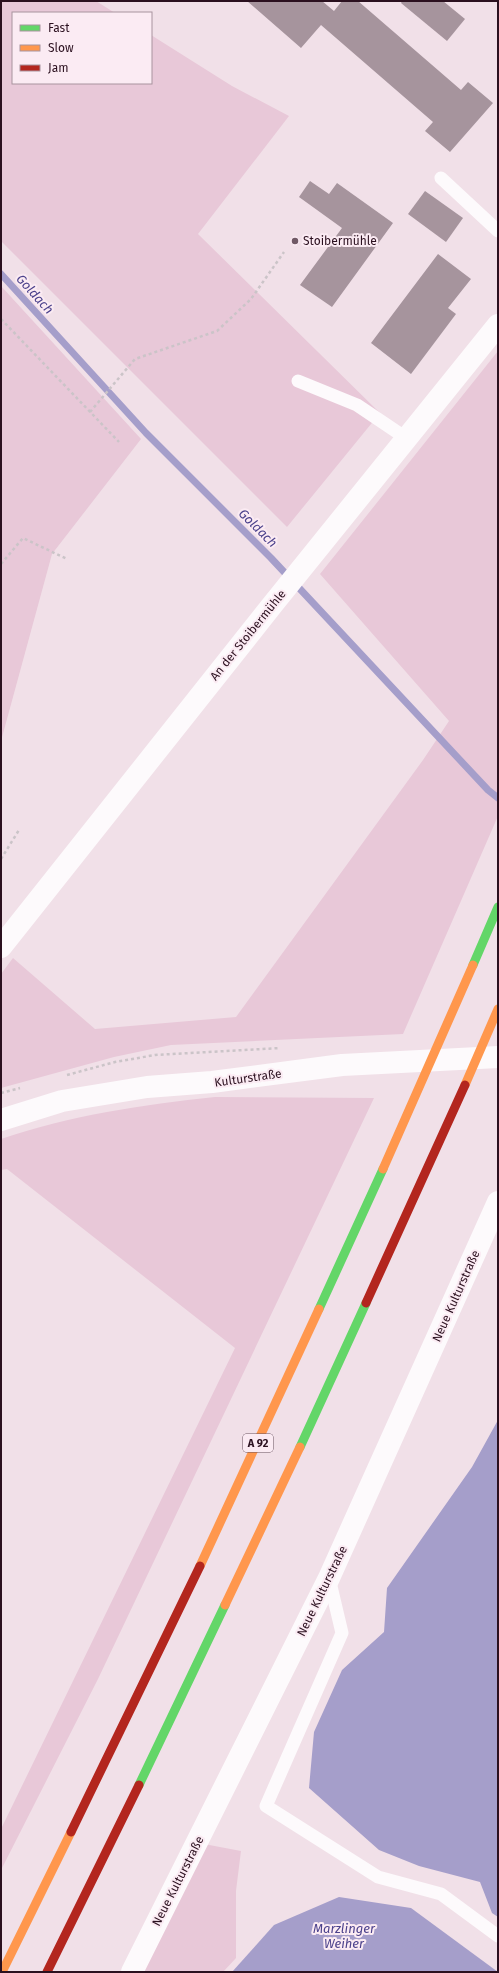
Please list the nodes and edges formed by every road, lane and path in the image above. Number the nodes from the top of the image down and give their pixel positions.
1 (441, 178) dead end
2 (498, 231) edge
3 (284, 252) dead end
4 (1, 319) edge
5 (498, 325) edge
6 (298, 381) dead end
7 (90, 412) junction
8 (406, 438) junction
9 (119, 442) dead end
10 (67, 559) dead end
11 (1, 564) edge
12 (19, 830) dead end
13 (1, 859) edge
14 (498, 907) edge
15 (1, 947) edge
16 (498, 1009) edge
17 (498, 1057) edge
18 (1, 1120) edge
19 (498, 1202) edge
20 (329, 1578) junction
21 (498, 1936) edge
22 (2, 1972) edge
23 (47, 1972) edge
24 (132, 1972) edge

1 - 2 lane
3 - 7 path
4 - 7 path
5 - 8 street, An der Stoibermühle
6 - 8 lane
7 - 9 path
8 - 15 street, An der Stoibermühle
10 - 11 path
12 - 13 path
14 - 22 highway, A 92
16 - 23 highway
17 - 18 street, Kulturstraße
19 - 20 street, Neue Kulturstraße
20 - 21 lane
20 - 24 street, Neue Kulturstraße

